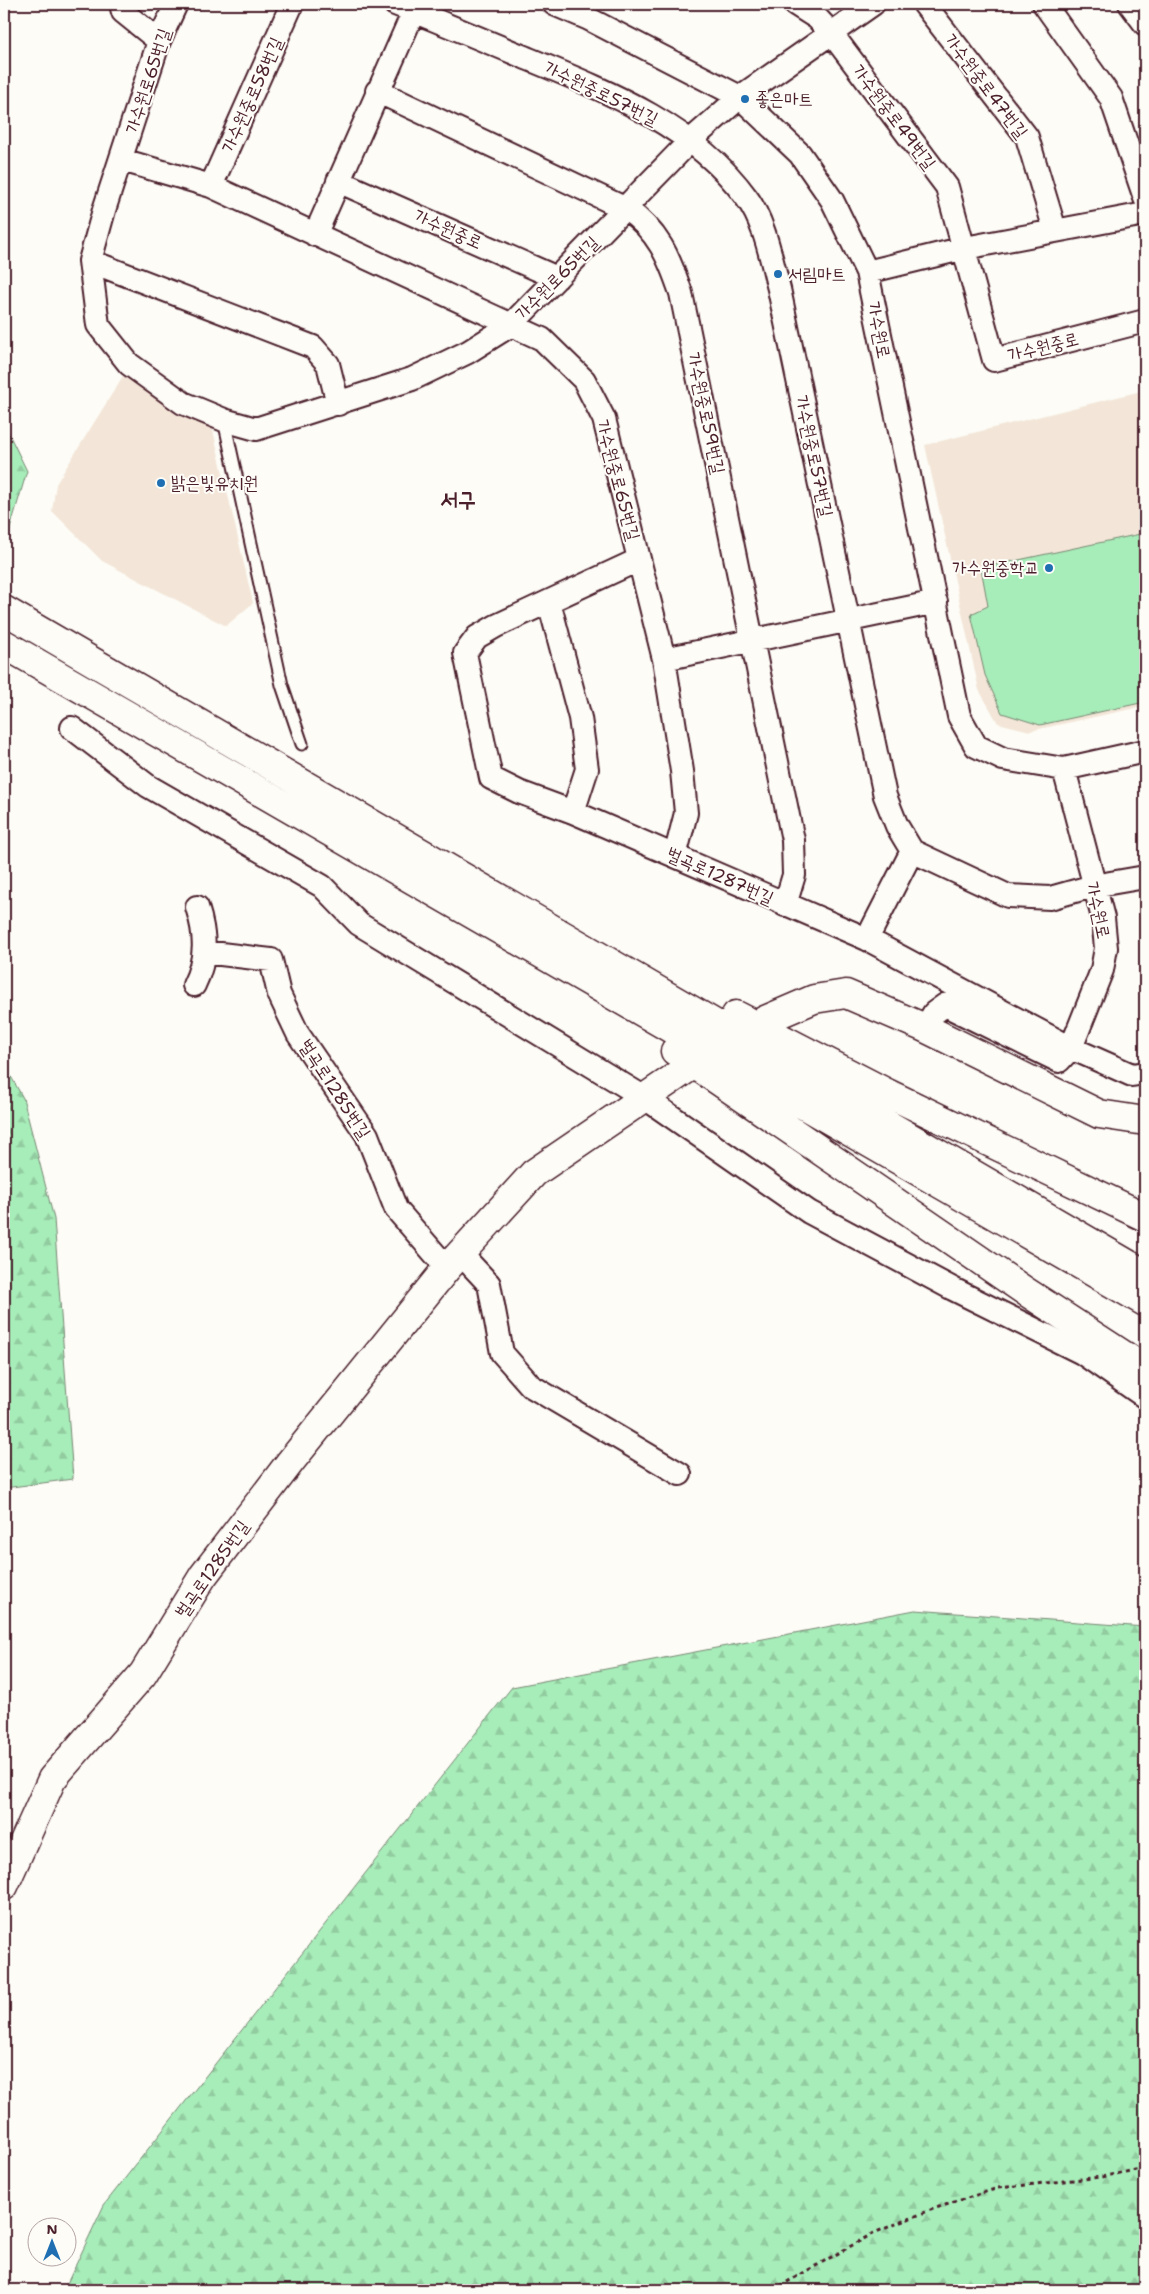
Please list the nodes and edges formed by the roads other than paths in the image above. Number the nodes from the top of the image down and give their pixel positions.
1 (121, 4) edge
2 (176, 4) edge
3 (292, 4) edge
4 (554, 4) edge
5 (795, 4) edge
6 (873, 4) edge
7 (924, 4) edge
8 (1044, 4) edge
9 (1130, 4) edge
10 (409, 6) edge
11 (1145, 24) edge
12 (832, 34) junction
13 (160, 40) junction
14 (377, 90) junction
15 (740, 97) junction
16 (690, 141) junction
17 (122, 160) junction
18 (338, 181) junction
19 (211, 186) junction
20 (1145, 198) edge
21 (626, 209) junction
22 (1145, 214) edge
23 (1055, 230) junction
24 (315, 235) junction
25 (965, 248) junction
26 (90, 261) junction
27 (867, 272) junction
28 (557, 278) junction
29 (1145, 321) edge
30 (510, 325) junction
31 (338, 404) junction
32 (224, 420) junction
33 (638, 560) junction
34 (549, 602) junction
35 (936, 602) junction
36 (4, 610) edge
37 (848, 620) junction
38 (752, 640) junction
39 (4, 644) edge
40 (664, 659) junction
41 (72, 728) dead end
42 (302, 744) dead end
43 (1145, 751) edge
44 (1064, 770) junction
45 (574, 812) junction
46 (912, 851) junction
47 (675, 856) junction
48 (1145, 876) edge
49 (1093, 886) junction
50 (785, 905) junction
51 (197, 907) dead end
52 (867, 939) junction
53 (204, 952) junction
54 (622, 969) junction
55 (589, 980) junction
56 (194, 985) dead end
57 (765, 1020) dead end
58 (925, 1028) junction
59 (1071, 1048) junction
60 (687, 1069) dead end
61 (1145, 1073) edge
62 (645, 1098) junction
63 (1145, 1121) edge
64 (1145, 1216) edge
65 (453, 1261) junction
66 (1145, 1274) edge
67 (1145, 1302) edge
68 (1145, 1369) edge
69 (1145, 1397) edge
70 (680, 1474) dead end
71 (4, 1886) edge

1 - 13 street
2 - 13 street, 가수원로65번길
3 - 19 street, 가수원중로58번길
4 - 15 street, 가수원로
5 - 12 street, 가수원중로49번길
6 - 12 street
7 - 23 street, 가수원중로47번길
8 - 20 street
9 - 11 street
10 - 14 street
10 - 16 street, 가수원중로57번길
12 - 15 street
12 - 25 street, 가수원중로49번길
13 - 17 street, 가수원로65번길
14 - 18 street
14 - 21 street, 가수원중로59번길
15 - 16 street, 가수원로65번길
15 - 27 street, 가수원로
16 - 21 street, 가수원로65번길
16 - 37 street, 가수원중로57번길
17 - 19 street
17 - 26 street, 가수원로65번길
18 - 24 street
18 - 28 street, 가수원중로
19 - 24 street
21 - 28 street, 가수원로65번길
21 - 38 street, 가수원중로59번길
22 - 23 street
23 - 25 street
24 - 30 street, 가수원중로65번길
25 - 27 street
25 - 29 street, 가수원중로
26 - 31 street
26 - 32 street, 가수원로65번길
27 - 35 street, 가수원로
28 - 30 street, 가수원로65번길
30 - 31 street, 가수원로65번길
30 - 33 street, 가수원중로65번길
31 - 32 street, 가수원로65번길
32 - 42 lane
33 - 34 street, 벌곡로1287번길
33 - 40 street, 가수원중로65번길
34 - 45 street
34 - 45 street, 벌곡로1287번길
35 - 37 street
35 - 44 street, 가수원로
36 - 54 main road
37 - 38 street
37 - 46 street, 가수원중로57번길
38 - 40 street
38 - 50 street, 가수원중로59번길
39 - 55 main road
40 - 47 street, 가수원중로65번길
41 - 62 street
43 - 44 street, 가수원로
44 - 49 street, 가수원로
45 - 47 street, 벌곡로1287번길
46 - 49 street
46 - 52 street
47 - 50 street, 벌곡로1287번길
48 - 49 street
49 - 59 street, 가수원로
50 - 52 street, 벌곡로1287번길
51 - 53 street
52 - 59 street, 벌곡로1287번길
53 - 56 street
53 - 65 street, 벌곡로1285번길
54 - 64 main road
54 - 66 main road
55 - 67 main road
55 - 68 main road
57 - 58 main road
58 - 59 street
58 - 63 main road
59 - 61 street, 벌곡로1287번길
60 - 62 main road, 벌곡로1285번길
62 - 65 main road, 벌곡로1285번길
62 - 69 street
65 - 70 street
65 - 71 main road, 벌곡로1285번길

